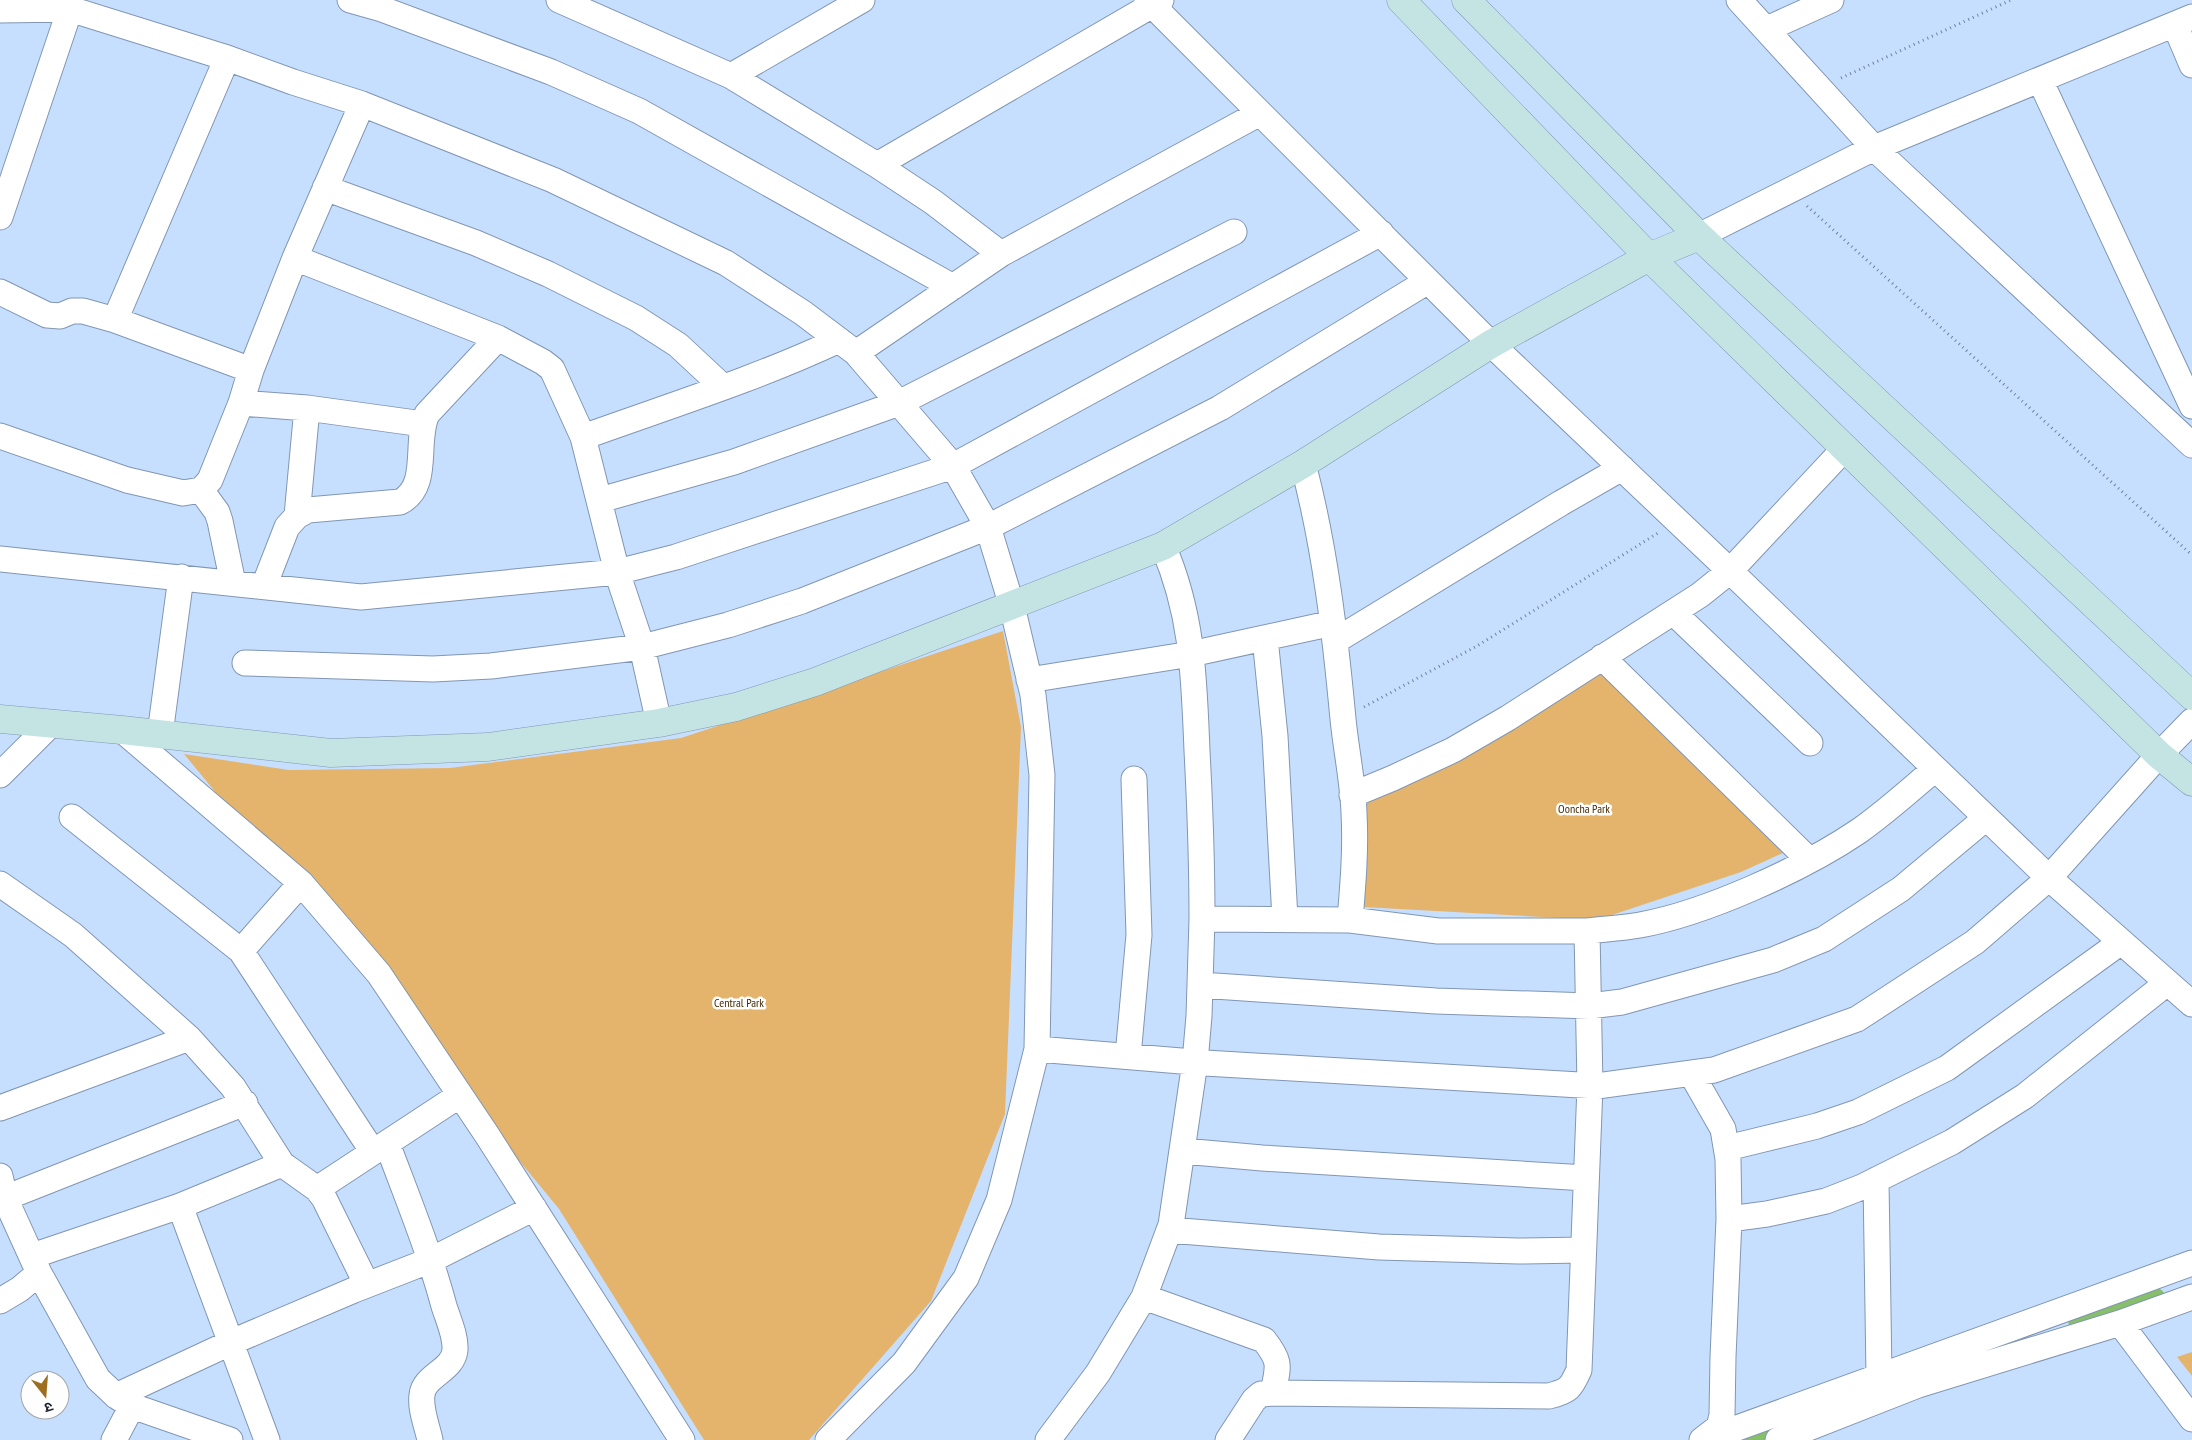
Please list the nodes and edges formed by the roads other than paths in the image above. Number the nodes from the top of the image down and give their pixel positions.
1 (350, 0) edge
2 (558, 0) edge
3 (862, 0) edge
4 (1401, 0) edge
5 (1466, 0) edge
6 (1739, 0) edge
7 (1831, 0) edge
8 (1153, 2) edge
9 (70, 4) edge
10 (0, 10) edge
11 (2183, 21) edge
12 (1768, 29) junction
13 (227, 58) junction
14 (2192, 65) edge
15 (731, 76) junction
16 (2040, 80) junction
17 (362, 104) junction
18 (1260, 113) junction
19 (1874, 148) junction
20 (877, 164) junction
21 (325, 188) junction
22 (2, 208) edge
23 (1234, 232) dead end
24 (1381, 233) junction
25 (1699, 236) junction
26 (1001, 254) junction
27 (1649, 257) junction
28 (295, 258) junction
29 (1428, 281) junction
30 (953, 287) junction
31 (0, 292) edge
32 (115, 320) junction
33 (498, 338) junction
34 (1491, 344) junction
35 (847, 346) junction
36 (251, 370) junction
37 (723, 387) junction
38 (241, 403) junction
39 (899, 404) junction
40 (2192, 406) edge
41 (308, 408) junction
42 (423, 424) junction
43 (0, 436) edge
44 (583, 437) junction
45 (2189, 439) edge
46 (1845, 448) junction
47 (1303, 464) junction
48 (953, 466) junction
49 (1622, 468) junction
50 (201, 490) junction
51 (600, 500) junction
52 (297, 516) junction
53 (988, 527) junction
54 (1163, 546) junction
55 (0, 559) edge
56 (1730, 570) junction
57 (617, 572) junction
58 (182, 577) junction
59 (233, 583) junction
60 (264, 586) junction
61 (1012, 606) junction
62 (1674, 613) junction
63 (1334, 632) junction
64 (1266, 638) junction
65 (642, 647) junction
66 (1191, 654) junction
67 (1602, 657) junction
68 (245, 663) dead end
69 (1029, 680) junction
70 (2192, 696) edge
71 (0, 719) edge
72 (2192, 721) edge
73 (659, 722) junction
74 (52, 723) junction
75 (122, 730) junction
76 (160, 734) junction
77 (1810, 743) dead end
78 (2159, 755) junction
79 (1935, 768) junction
80 (0, 775) edge
81 (1134, 779) dead end
82 (2192, 782) edge
83 (1352, 795) junction
84 (72, 817) dead end
85 (1986, 818) junction
86 (1809, 860) junction
87 (2048, 878) junction
88 (302, 882) junction
89 (0, 884) edge
90 (1202, 919) junction
91 (1285, 919) junction
92 (1350, 920) junction
93 (1587, 931) junction
94 (2121, 942) junction
95 (241, 951) junction
96 (2167, 982) junction
97 (1200, 985) junction
98 (2192, 1004) edge
99 (1590, 1006) junction
100 (189, 1038) junction
101 (1036, 1049) junction
102 (1128, 1056) junction
103 (1195, 1062) junction
104 (1691, 1073) junction
105 (1590, 1086) junction
106 (460, 1095) junction
107 (245, 1103) junction
108 (0, 1108) edge
109 (380, 1148) junction
110 (1727, 1148) junction
111 (1183, 1151) junction
112 (282, 1164) junction
113 (1586, 1178) junction
114 (1876, 1180) junction
115 (3, 1187) edge
116 (317, 1190) junction
117 (180, 1206) junction
118 (534, 1208) junction
119 (1729, 1219) junction
120 (1169, 1230) junction
121 (1583, 1250) junction
122 (431, 1260) junction
123 (2192, 1263) edge
124 (35, 1264) junction
125 (367, 1285) junction
126 (2192, 1297) edge
127 (1144, 1298) junction
128 (0, 1301) edge
129 (2120, 1323) junction
130 (232, 1342) junction
131 (1879, 1376) junction
132 (1273, 1392) junction
133 (124, 1401) junction
134 (2192, 1419) edge
135 (671, 1437) edge
136 (114, 1440) edge
137 (230, 1440) edge
138 (267, 1440) edge
139 (430, 1440) edge
140 (828, 1440) edge
141 (1048, 1440) edge
142 (1228, 1440) edge
143 (1703, 1440) edge
144 (1778, 1440) edge

1 - 30 street
2 - 15 street
3 - 15 street
4 - 27 street
5 - 25 street
6 - 12 street
7 - 12 street
8 - 18 street
8 - 20 street
9 - 10 street
9 - 13 street
9 - 22 street
11 - 14 street
11 - 16 street
12 - 19 street
13 - 17 street
13 - 32 street
15 - 20 street
16 - 19 street
16 - 40 street
17 - 21 street
17 - 35 street
18 - 24 street
18 - 26 street
19 - 25 street
19 - 45 street
20 - 26 street
21 - 28 street
21 - 37 street
23 - 39 street
24 - 29 street
24 - 48 street
25 - 27 street
25 - 70 street
26 - 30 street
27 - 34 street
27 - 46 street
28 - 33 street
28 - 36 street
29 - 34 street
29 - 53 street
30 - 35 street
31 - 32 street
32 - 36 street
33 - 42 street
33 - 44 street
34 - 47 street
34 - 49 street
35 - 37 street
35 - 39 street
36 - 38 street
37 - 44 street
38 - 41 street
38 - 50 street
39 - 48 street
39 - 51 street
41 - 42 street
41 - 52 street
42 - 52 street
43 - 50 street
44 - 51 street
46 - 56 street
46 - 78 street
47 - 54 street
47 - 63 street
48 - 53 street
48 - 57 street
49 - 56 street
49 - 63 street
50 - 59 street
51 - 57 street
52 - 60 street
53 - 61 street
53 - 65 street
54 - 61 street
54 - 66 street
55 - 58 street
56 - 62 street
56 - 79 street
57 - 60 street
57 - 65 street
58 - 59 street
58 - 76 street
59 - 60 street
61 - 69 street
61 - 73 street
62 - 67 street
62 - 77 street
63 - 64 street
63 - 83 street
64 - 66 street
64 - 91 street
65 - 68 street
65 - 73 street
66 - 69 street
66 - 90 street
67 - 83 street
67 - 86 street
69 - 101 street
71 - 74 street
72 - 78 street
73 - 76 street
74 - 75 street
74 - 80 street
75 - 76 street
75 - 88 street
78 - 82 street
78 - 87 street
79 - 85 street
79 - 86 street
81 - 102 street
83 - 92 street
84 - 95 street
85 - 87 street
85 - 99 street
86 - 93 street
87 - 94 street
87 - 104 street
88 - 95 street
88 - 106 street
89 - 100 street
90 - 91 street
90 - 97 street
91 - 92 street
92 - 93 street
93 - 99 street
94 - 96 street
94 - 110 street
95 - 109 street
96 - 98 street
96 - 114 street
97 - 99 street
97 - 103 street
99 - 105 street
100 - 107 street
100 - 108 street
101 - 102 street
101 - 140 street
102 - 103 street
103 - 105 street
103 - 111 street
104 - 105 street
104 - 110 street
105 - 113 street
106 - 109 street
106 - 118 street
107 - 112 street
107 - 115 street
109 - 116 street
109 - 122 street
110 - 119 street
111 - 113 street
111 - 120 street
112 - 116 street
112 - 117 street
113 - 121 street
114 - 119 street
114 - 131 street
115 - 124 street
116 - 125 street
117 - 124 street
117 - 130 street
118 - 122 street
118 - 135 street
119 - 143 street
120 - 121 street
120 - 127 street
121 - 132 street
122 - 125 street
122 - 139 street
123 - 131 street
124 - 128 street
124 - 133 street
125 - 130 street
126 - 129 street
127 - 132 street
127 - 141 street
129 - 134 street
129 - 144 street
130 - 133 street
130 - 138 street
131 - 143 street
132 - 142 street
133 - 136 street
133 - 137 street

